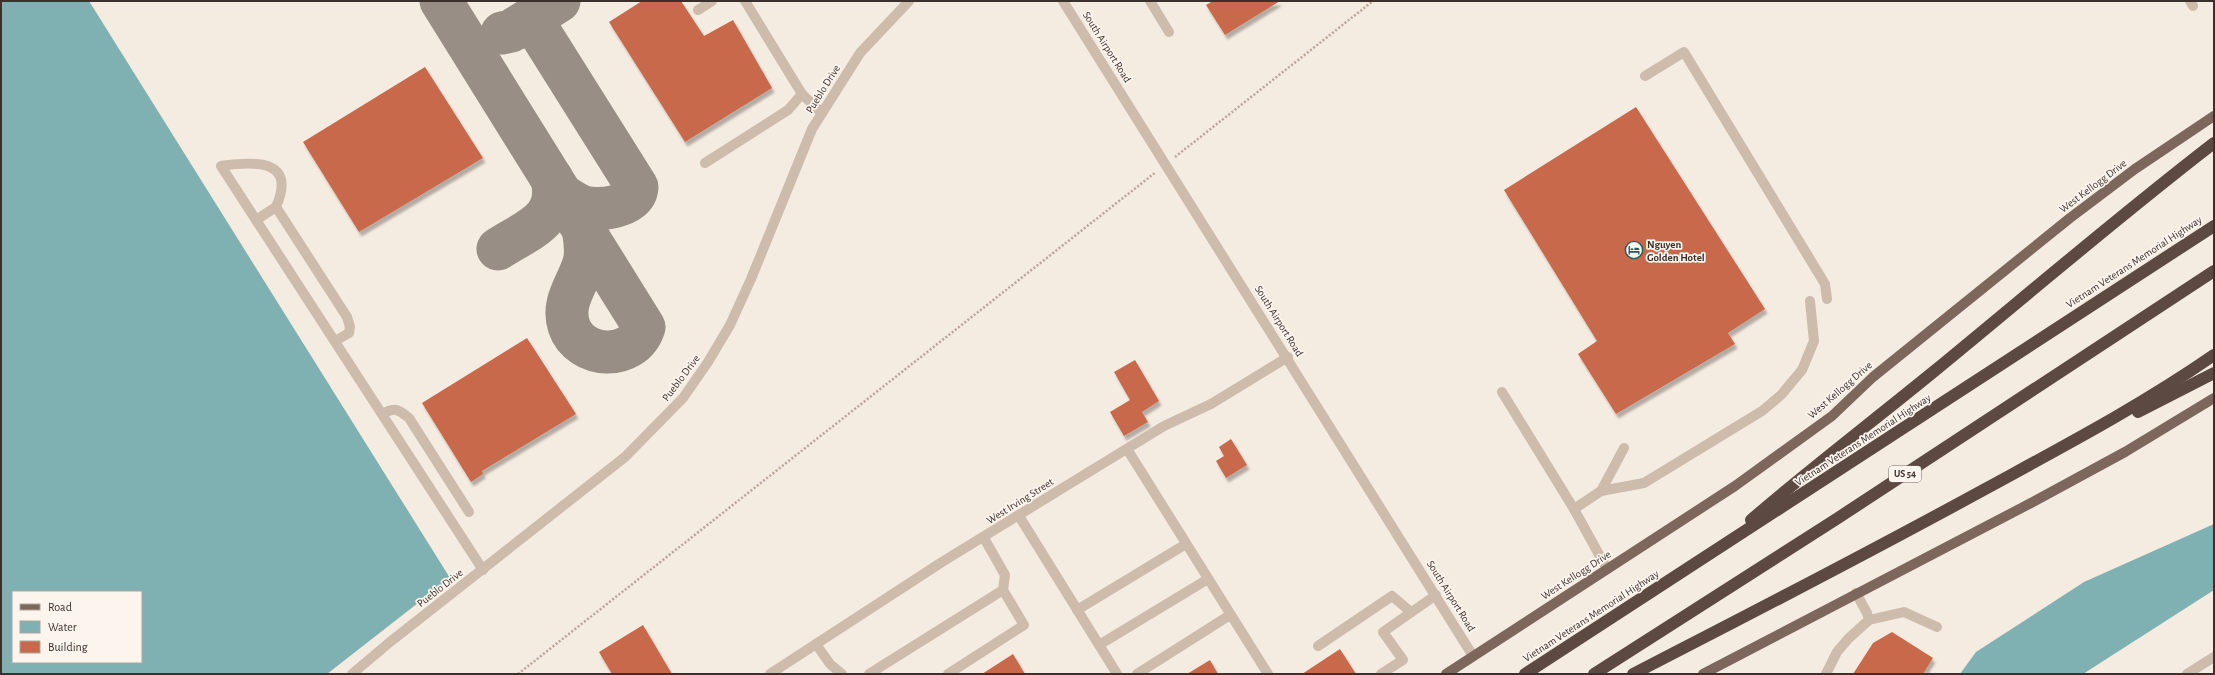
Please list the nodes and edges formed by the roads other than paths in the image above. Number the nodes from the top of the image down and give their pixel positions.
1 (712, 1) edge
2 (745, 1) edge
3 (909, 1) edge
4 (1063, 1) edge
5 (1150, 1) edge
6 (698, 10) dead end
7 (1169, 32) dead end
8 (1645, 76) dead end
9 (802, 94) junction
10 (822, 113) junction
11 (2214, 116) edge
12 (2214, 143) edge
13 (705, 163) dead end
14 (276, 207) junction
15 (256, 220) junction
16 (2214, 226) edge
17 (2214, 271) edge
18 (1827, 299) dead end
19 (1810, 301) dead end
20 (335, 341) junction
21 (2214, 355) edge
22 (1288, 357) junction
23 (2214, 373) edge
24 (1502, 392) dead end
25 (2214, 398) edge
26 (382, 414) junction
27 (2075, 441) junction
28 (1624, 448) dead end
29 (1127, 449) junction
30 (1601, 491) junction
31 (1574, 509) junction
32 (469, 512) dead end
33 (1018, 516) junction
34 (984, 538) junction
35 (1186, 544) junction
36 (1721, 547) junction
37 (1607, 569) junction
38 (483, 570) junction
39 (1208, 579) junction
40 (1003, 590) junction
41 (1856, 593) junction
42 (1436, 595) junction
43 (1077, 610) junction
44 (1411, 612) junction
45 (1230, 615) junction
46 (1869, 620) junction
47 (1937, 627) dead end
48 (816, 644) junction
49 (1099, 645) junction
50 (1318, 646) dead end
51 (1474, 656) junction
52 (2214, 658) edge
53 (352, 674) edge
54 (770, 674) edge
55 (842, 674) edge
56 (869, 674) edge
57 (948, 674) edge
58 (1117, 674) edge
59 (1137, 674) edge
60 (1268, 674) edge
61 (1381, 674) edge
62 (1446, 674) edge
63 (1525, 674) edge
64 (1594, 674) edge
65 (1633, 674) edge
66 (1703, 674) edge
67 (1826, 674) edge
68 (2187, 674) edge

1 - 6 street
2 - 9 street
3 - 10 street, Pueblo Drive
4 - 22 street, South Airport Road
5 - 7 street
8 - 18 street
9 - 10 street
9 - 13 street
10 - 38 street, Pueblo Drive
11 - 37 main road, West Kellogg Drive
12 - 36 highway
14 - 15 street
14 - 15 street
14 - 20 street
15 - 20 street
16 - 36 highway, Vietnam Veterans Memorial Highway
17 - 64 highway, US 54
19 - 30 street
20 - 26 street
21 - 27 highway
22 - 29 street, West Irving Street
22 - 42 street, South Airport Road
23 - 27 highway
24 - 31 street
25 - 41 main road
26 - 32 street
26 - 38 street
27 - 65 highway
28 - 30 street
29 - 33 street, West Irving Street
29 - 35 street
30 - 31 street
31 - 37 street
33 - 34 street, West Irving Street
33 - 43 street
34 - 40 street
34 - 48 street, West Irving Street
35 - 39 street
35 - 43 street
36 - 63 highway, Vietnam Veterans Memorial Highway
37 - 51 main road, West Kellogg Drive
38 - 53 street, Pueblo Drive
39 - 45 street
39 - 49 street
40 - 56 street
40 - 57 street
41 - 46 street
41 - 66 main road
42 - 44 street
42 - 51 street, South Airport Road
43 - 49 street
44 - 50 street
44 - 61 street
45 - 59 street
45 - 60 street
46 - 47 street
46 - 67 street
48 - 54 street, West Irving Street
48 - 55 street
49 - 58 street
51 - 62 main road, West Kellogg Drive
52 - 68 street

